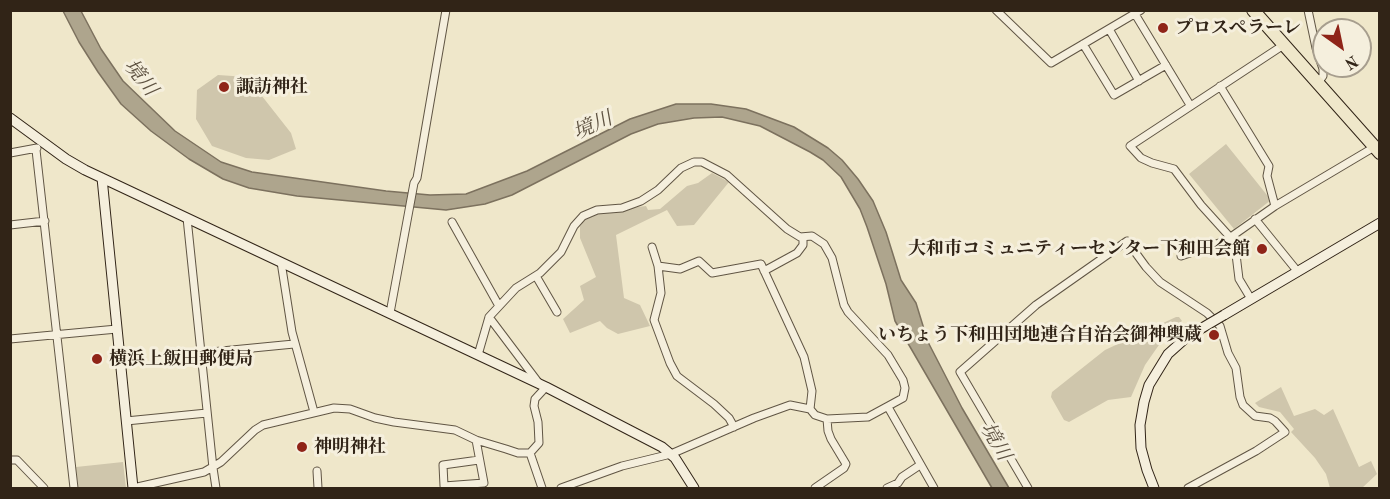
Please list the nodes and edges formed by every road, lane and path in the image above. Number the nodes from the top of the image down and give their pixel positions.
1 (446, 10) edge
2 (996, 10) edge
3 (1253, 10) edge
4 (1308, 10) edge
5 (1138, 12) edge
6 (1109, 29) junction
7 (1083, 44) junction
8 (1285, 44) junction
9 (1166, 65) junction
10 (1139, 81) junction
11 (1318, 83) junction
12 (1220, 86) junction
13 (1190, 105) junction
14 (10, 118) edge
15 (39, 146) junction
16 (1378, 148) edge
17 (10, 153) edge
18 (102, 178) junction
19 (1275, 206) junction
20 (187, 218) junction
21 (1256, 219) junction
22 (45, 221) junction
23 (452, 222) dead end
24 (1380, 223) edge
25 (10, 225) edge
26 (803, 237) junction
27 (1230, 237) junction
28 (652, 247) dead end
29 (1181, 256) dead end
30 (281, 262) junction
31 (658, 266) junction
32 (764, 271) junction
33 (1298, 272) junction
34 (536, 276) junction
35 (1251, 299) junction
36 (499, 306) junction
37 (557, 312) dead end
38 (390, 313) junction
39 (489, 317) junction
40 (117, 329) junction
41 (57, 335) junction
42 (10, 339) edge
43 (294, 344) junction
44 (201, 353) junction
45 (478, 355) junction
46 (542, 386) junction
47 (888, 407) junction
48 (810, 409) junction
49 (314, 412) junction
50 (207, 413) junction
51 (827, 418) junction
52 (126, 421) junction
53 (734, 427) junction
54 (476, 440) junction
55 (530, 453) junction
56 (671, 454) junction
57 (10, 460) edge
58 (479, 460) junction
59 (920, 465) junction
60 (213, 468) junction
61 (317, 471) dead end
62 (825, 485) edge
63 (133, 488) edge
64 (44, 489) edge
65 (74, 489) edge
66 (216, 489) edge
67 (318, 489) edge
68 (542, 489) edge
69 (561, 489) edge
70 (693, 489) edge
71 (815, 489) edge
72 (887, 489) edge
73 (934, 489) edge
74 (1028, 489) edge
75 (1155, 489) edge
76 (1188, 489) edge

1 - 38 street
2 - 7 street
3 - 8 highway
4 - 11 street
5 - 6 street
5 - 9 street
6 - 7 street
6 - 10 street
7 - 10 street
8 - 11 highway
8 - 12 street
9 - 10 street
9 - 13 street
11 - 16 highway
12 - 13 street
12 - 19 street
13 - 27 street
14 - 15 street
15 - 17 street
15 - 18 street
15 - 22 street
16 - 19 street
18 - 20 street
18 - 40 street
19 - 21 street
20 - 30 street
20 - 44 street
21 - 27 street
21 - 33 street
22 - 25 street
22 - 41 street
23 - 36 street
24 - 33 street
26 - 32 street
26 - 34 street
26 - 47 street
27 - 29 street
27 - 35 street
28 - 31 street
30 - 38 street
30 - 43 street
31 - 32 street
31 - 53 street
32 - 48 street
33 - 35 street
34 - 36 street
34 - 37 street
35 - 75 street, bridge
36 - 39 street
38 - 45 street
39 - 45 street
39 - 46 street
40 - 41 street
40 - 52 street
41 - 42 street
41 - 65 street
43 - 44 street
43 - 49 street
44 - 50 street
45 - 46 street
46 - 55 street
46 - 56 street
47 - 51 street
47 - 59 street
48 - 51 street
48 - 53 street
49 - 54 street
49 - 60 street
50 - 52 street
50 - 60 street
51 - 62 street
52 - 63 street
53 - 56 street
54 - 55 street
54 - 58 street
55 - 68 street
56 - 69 street
56 - 70 street
57 - 64 street
58 - 58 street
59 - 72 street
59 - 73 street
60 - 63 street
60 - 66 street
61 - 67 street
62 - 71 street
74 - 76 street

